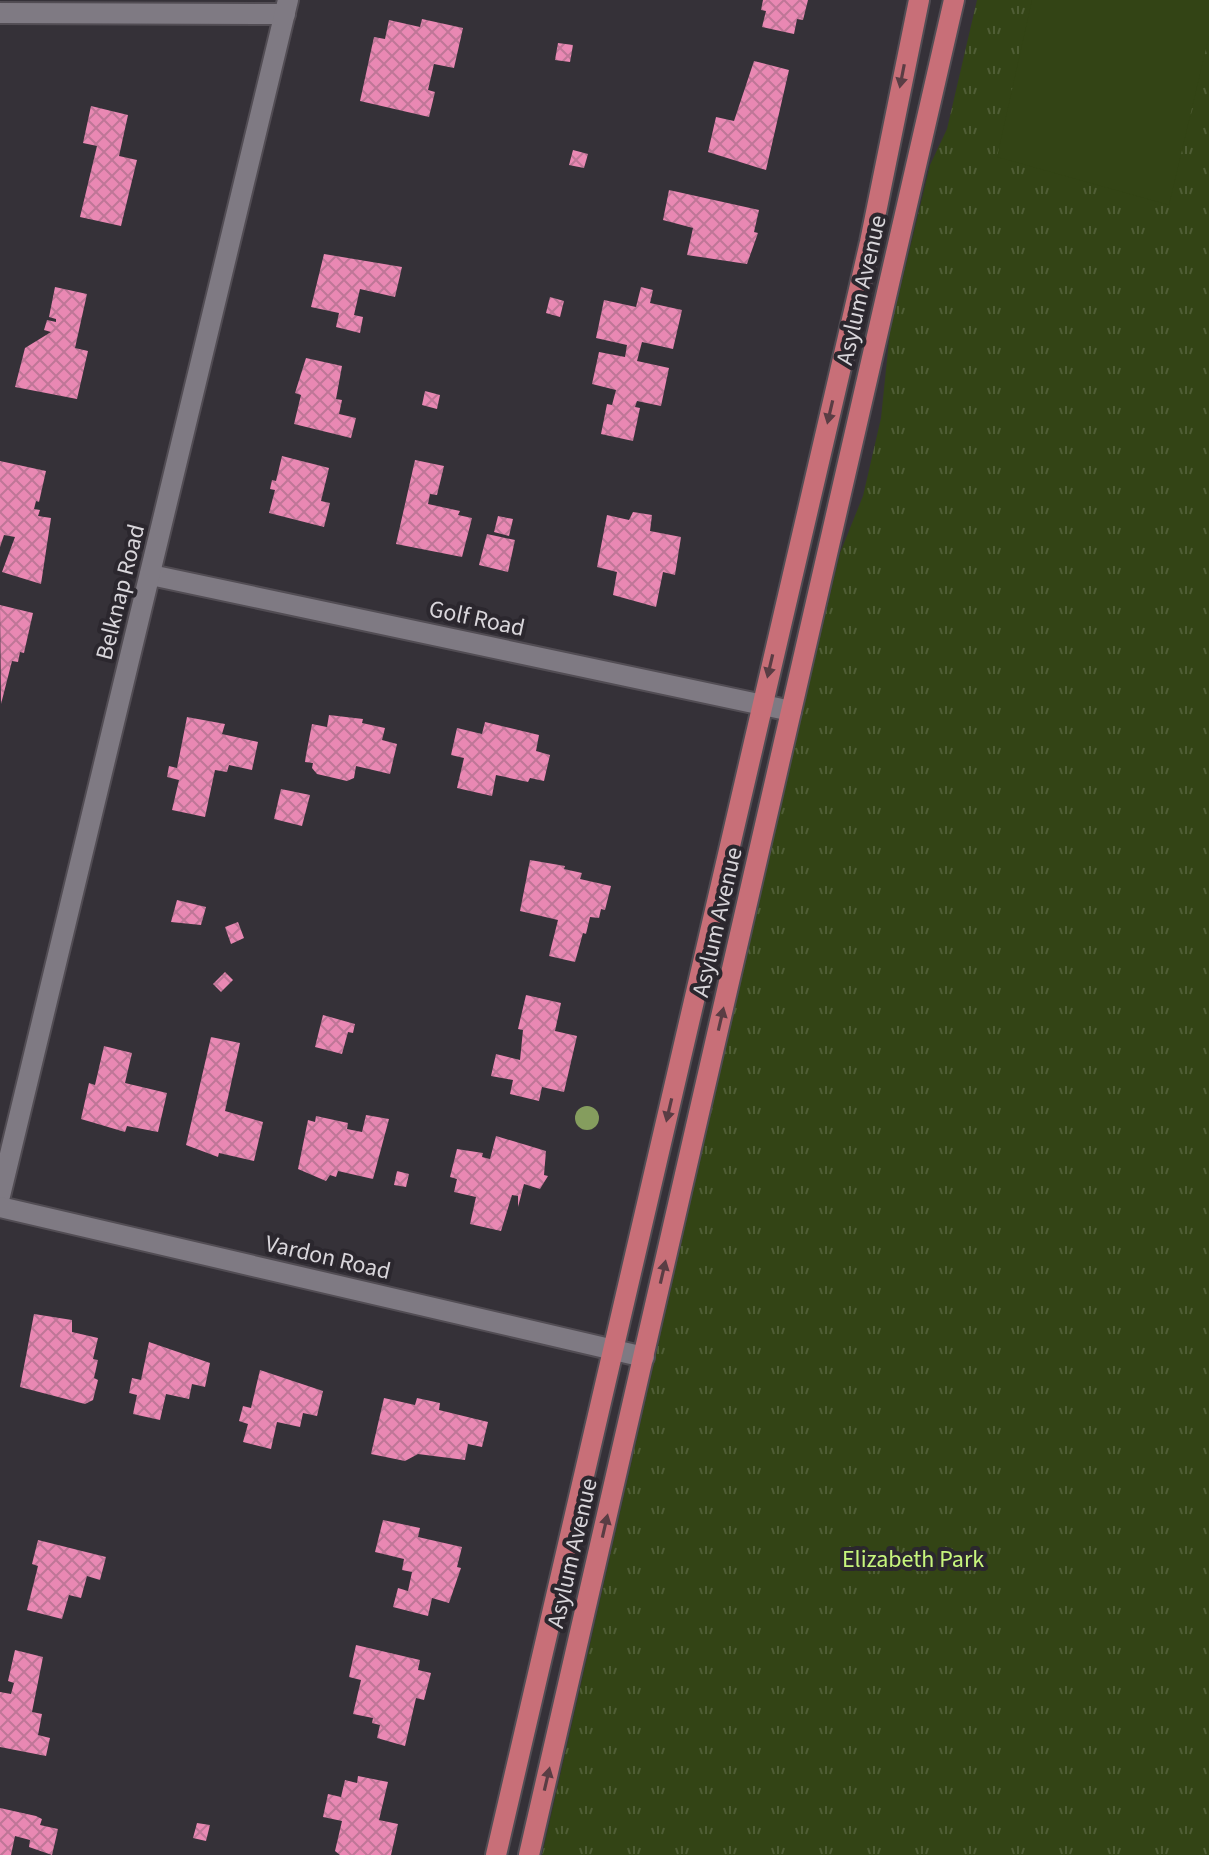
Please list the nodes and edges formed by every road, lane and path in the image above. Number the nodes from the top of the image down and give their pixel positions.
1 (919, 0) edge
2 (954, 0) edge
3 (286, 7) edge
4 (0, 13) edge
5 (151, 575) junction
6 (761, 704) junction
7 (791, 711) junction
8 (0, 1196) edge
9 (0, 1207) edge
10 (613, 1350) junction
11 (644, 1357) junction
12 (496, 1855) edge
13 (529, 1855) edge

1 -> 6 main road, Asylum Avenue
2 - 7 main road, Asylum Avenue
3 - 4 street
3 - 5 street, Belknap Road
5 - 6 street, Golf Road
5 - 8 street, Belknap Road
6 - 7 street, Golf Road
6 -> 10 main road, Asylum Avenue
11 -> 7 main road, Asylum Avenue
9 - 10 street, Vardon Road
10 - 11 street, Vardon Road
10 - 12 main road, Asylum Avenue
13 -> 11 main road, Asylum Avenue

